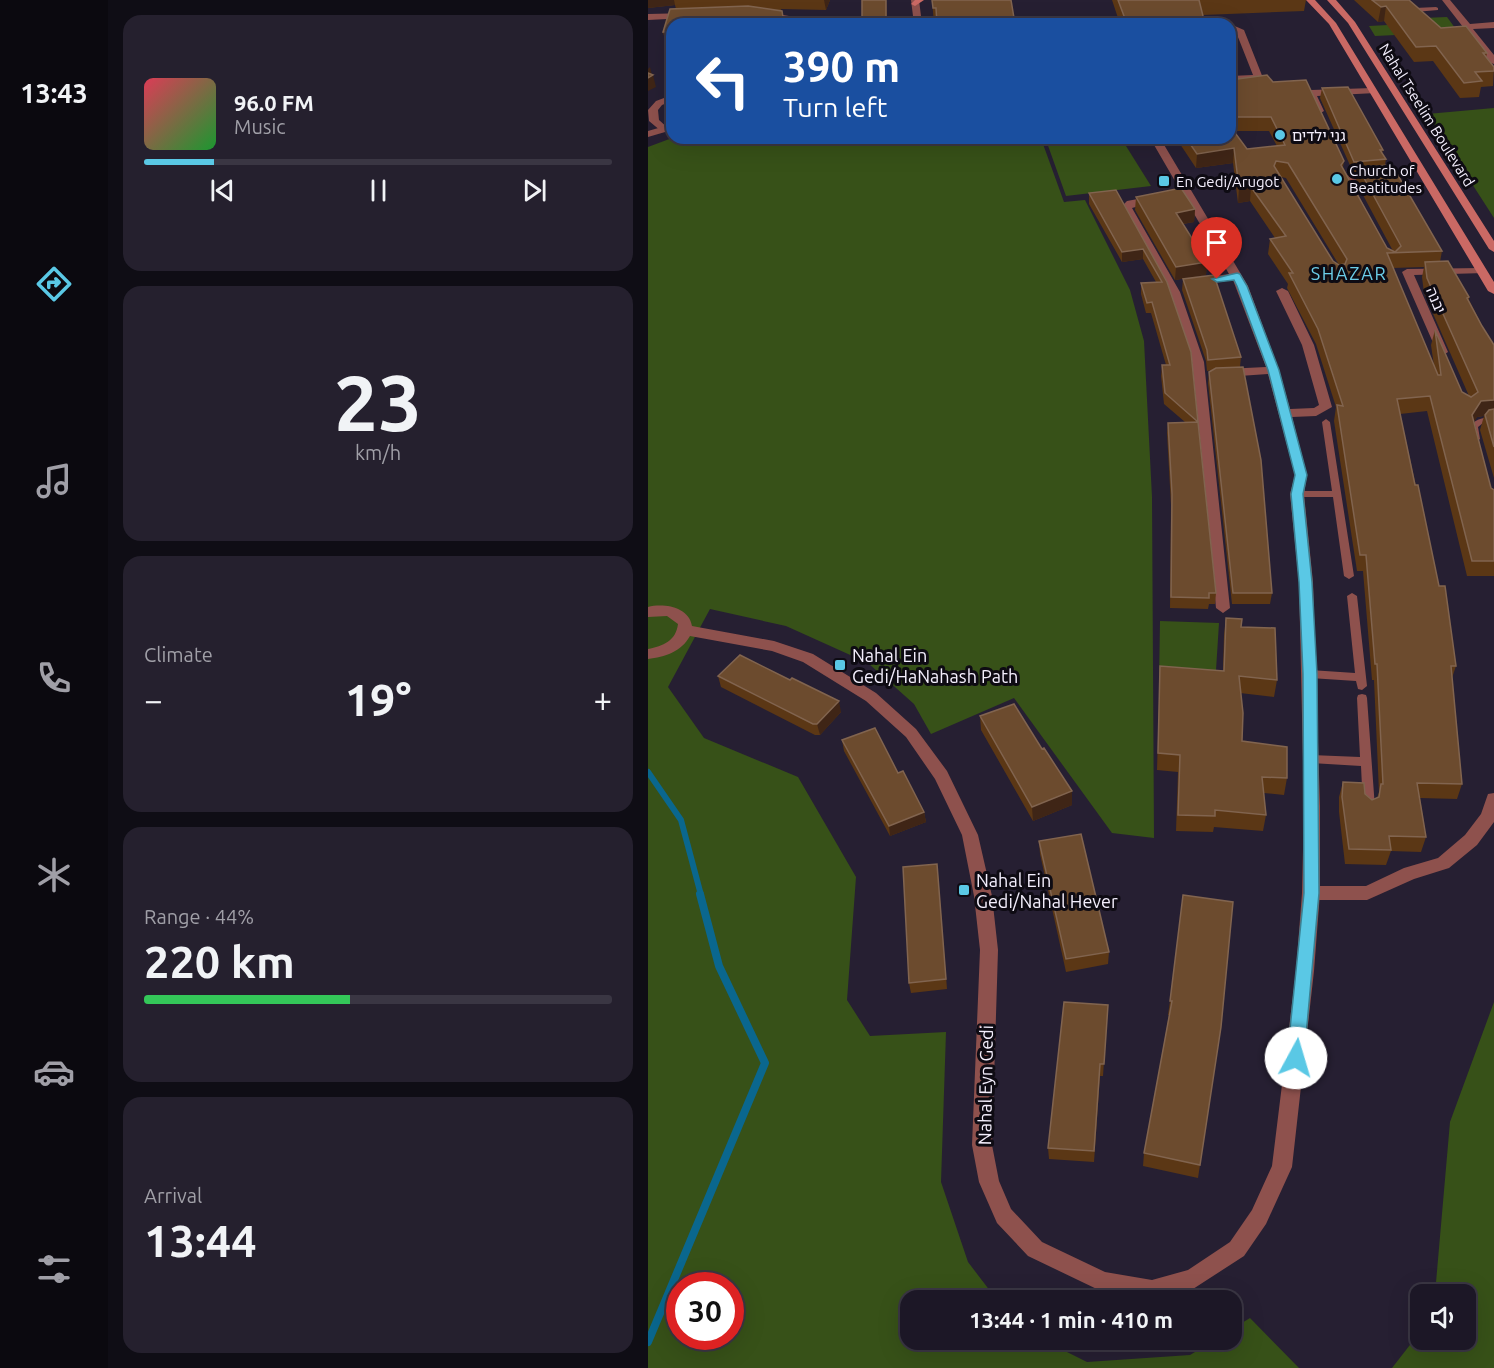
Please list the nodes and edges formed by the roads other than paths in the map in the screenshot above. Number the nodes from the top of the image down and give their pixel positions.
1 (1310, 0) edge
2 (1331, 0) edge
3 (1446, 0) edge
4 (917, 1) edge
5 (1436, 9) dead end
6 (1414, 10) edge
7 (693, 15) edge
8 (751, 15) edge
9 (648, 17) edge
10 (786, 18) edge
11 (918, 18) edge
12 (1494, 25) edge
13 (1467, 27) junction
14 (1236, 29) edge
15 (1494, 61) edge
16 (1236, 79) edge
17 (1373, 91) junction
18 (666, 100) edge
19 (1324, 123) edge
20 (666, 127) edge
21 (666, 129) edge
22 (648, 134) edge
23 (1157, 144) edge
24 (1408, 173) dead end
25 (1177, 195) junction
26 (1357, 199) edge
27 (1494, 249) edge
28 (1481, 270) junction
29 (1237, 276) junction
30 (1282, 291) dead end
31 (1494, 291) edge
32 (1174, 292) junction
33 (1448, 366) edge
34 (1273, 370) junction
35 (1200, 380) junction
36 (1284, 414) junction
37 (1494, 419) edge
38 (1326, 422) dead end
39 (1479, 451) edge
40 (1297, 494) junction
41 (1336, 494) junction
42 (1349, 576) dead end
43 (1352, 596) dead end
44 (1223, 608) dead end
45 (648, 612) edge
46 (685, 630) junction
47 (648, 654) edge
48 (1310, 674) junction
49 (1362, 698) dead end
50 (1311, 759) junction
51 (1366, 762) junction
52 (1494, 800) edge
53 (1369, 808) edge
54 (1311, 893) junction

1 - 17 main road, Nahal Tseelim Boulevard
2 - 27 main road, Nahal Tseelim Boulevard
3 - 13 street
4 - 11 street
5 - 6 lane
7 - 9 street
8 - 10 street
12 - 13 street
13 - 15 street
14 - 16 street
17 - 19 street
17 - 28 main road, Nahal Tseelim Boulevard
18 - 20 street
21 - 22 street
23 - 25 street, Nahal Eyn Gedi
24 - 26 street
25 - 29 street, Nahal Eyn Gedi
25 - 32 street
28 - 31 main road, Nahal Tseelim Boulevard
28 - 33 street, יבנה
29 - 32 street
29 - 34 street, Nahal Eyn Gedi
30 - 36 street
32 - 35 street
34 - 35 street
34 - 36 street, Nahal Eyn Gedi
35 - 44 street
36 - 40 street, Nahal Eyn Gedi
37 - 39 lane
38 - 41 lane
40 - 41 lane
40 - 48 street, Nahal Eyn Gedi
41 - 42 lane
43 - 48 lane
45 - 46 street
46 - 47 street
46 - 54 street, Nahal Eyn Gedi
48 - 50 street, Nahal Eyn Gedi
49 - 51 lane
50 - 51 lane
50 - 54 street, Nahal Eyn Gedi
51 - 53 lane
52 - 54 street

